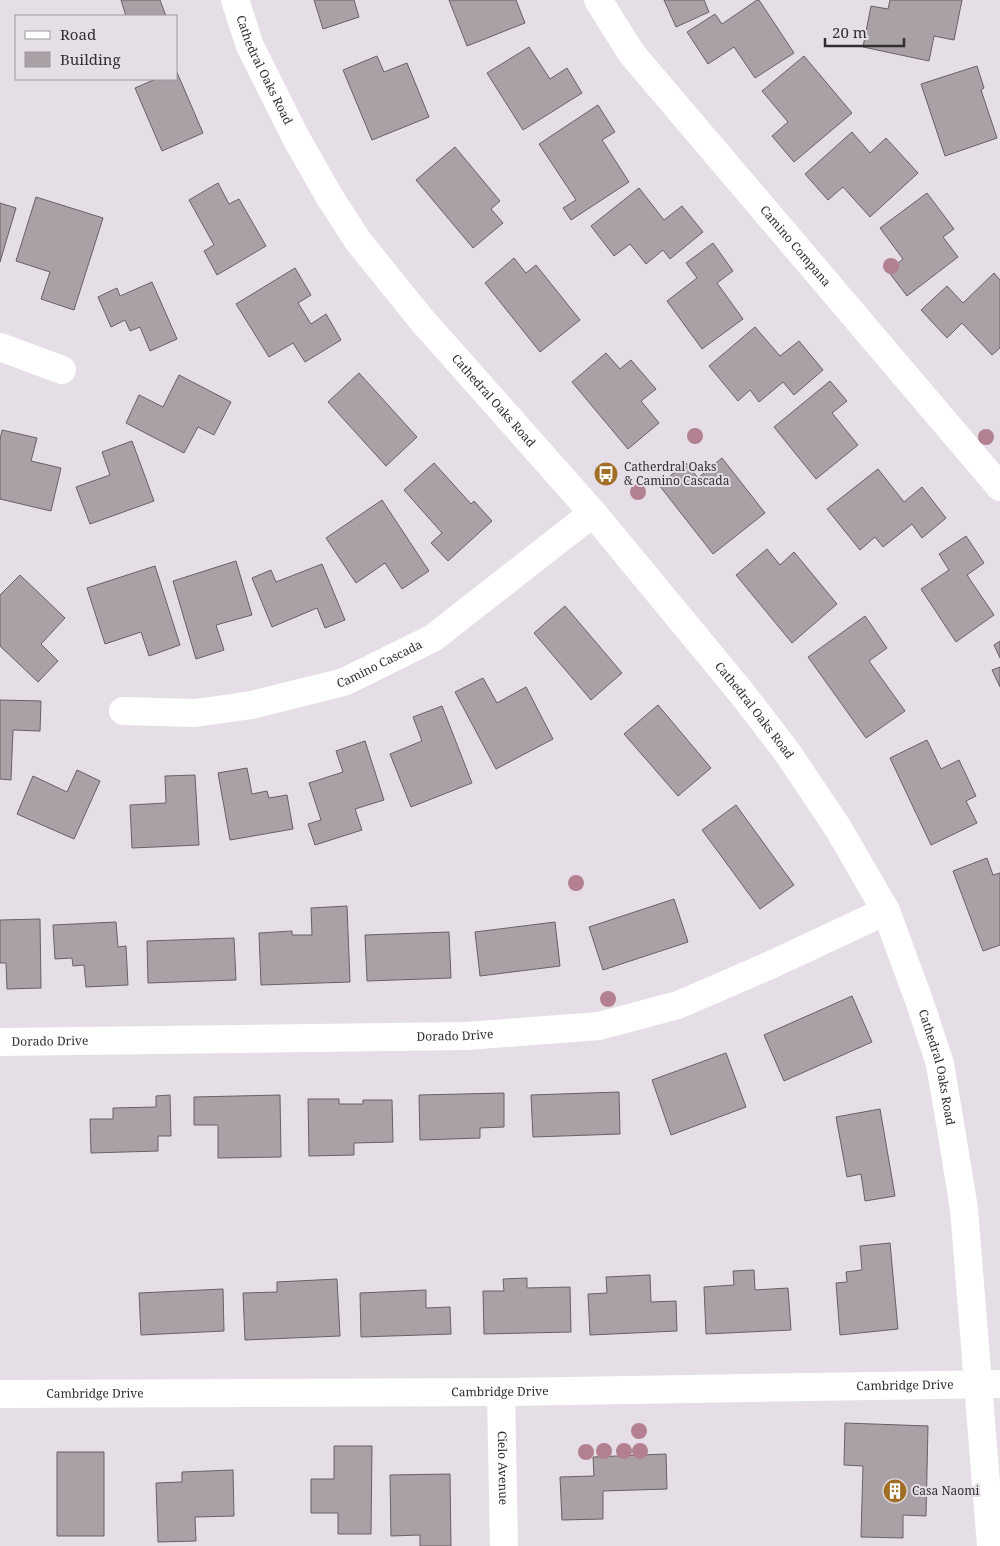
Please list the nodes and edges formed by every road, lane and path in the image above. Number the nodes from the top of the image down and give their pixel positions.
1 (235, 0) edge
2 (598, 0) edge
3 (0, 347) edge
4 (62, 370) dead end
5 (1000, 487) edge
6 (593, 513) junction
7 (123, 712) dead end
8 (886, 910) junction
9 (0, 1042) edge
10 (990, 1383) edge
11 (501, 1392) junction
12 (0, 1394) edge
13 (504, 1546) edge
14 (991, 1546) edge

1 - 6 street, Cathedral Oaks Road
2 - 5 street, Camino Compana
3 - 4 street
6 - 7 street, Camino Cascada
6 - 8 street, Cathedral Oaks Road
8 - 9 street, Dorado Drive
8 - 10 street, Cathedral Oaks Road
10 - 11 street, Cambridge Drive
10 - 14 street, Cathedral Oaks Road
11 - 12 street, Cambridge Drive
11 - 13 street, Cielo Avenue

